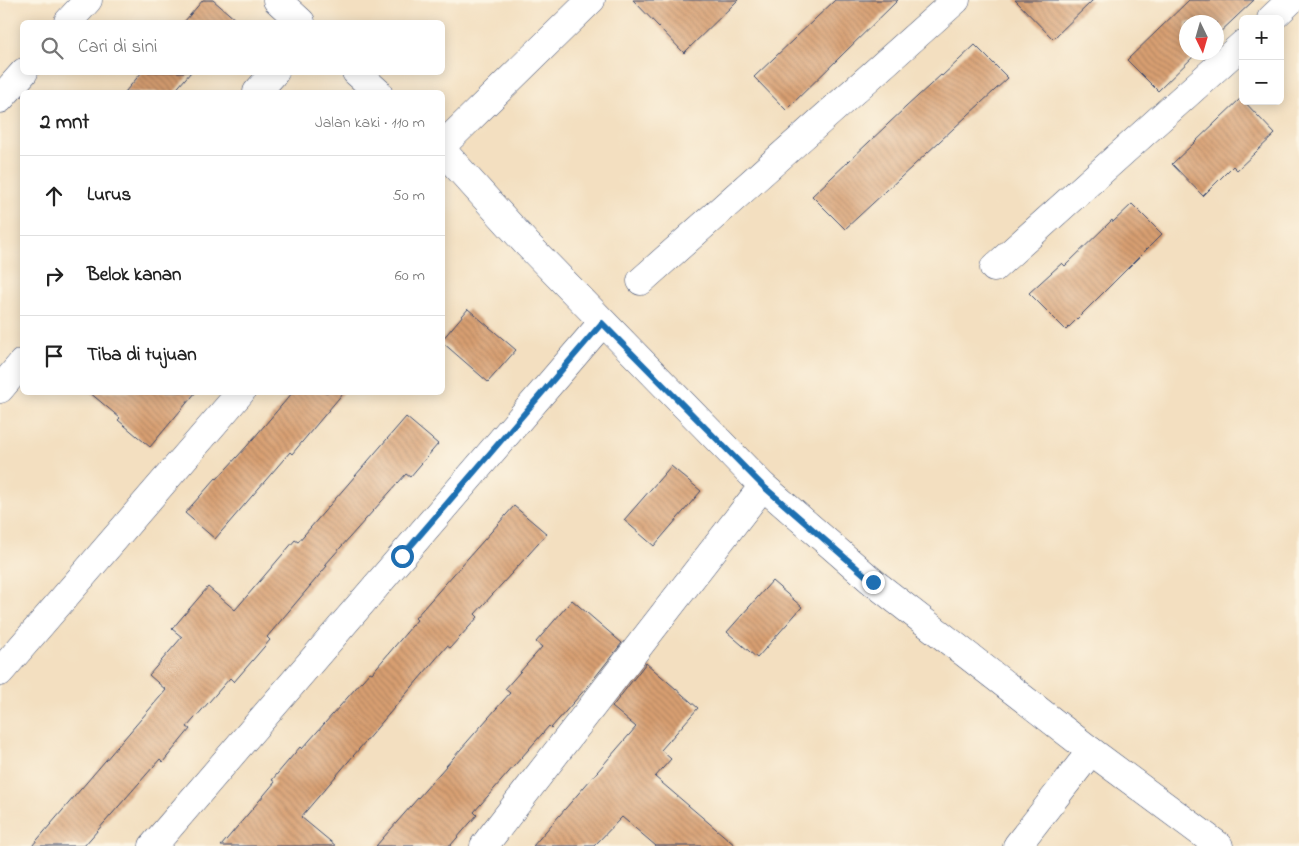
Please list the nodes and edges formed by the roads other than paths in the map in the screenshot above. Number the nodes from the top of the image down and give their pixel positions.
1 (88, 0) edge
2 (277, 0) edge
3 (592, 0) edge
4 (956, 0) edge
5 (1291, 0) edge
6 (1274, 15) edge
7 (70, 20) edge
8 (299, 20) edge
9 (1239, 48) edge
10 (21, 75) edge
11 (272, 75) edge
12 (359, 75) edge
13 (260, 90) edge
14 (376, 90) edge
15 (0, 99) edge
16 (445, 143) edge
17 (445, 153) edge
18 (994, 268) dead end
19 (641, 281) dead end
20 (602, 323) junction
21 (20, 365) edge
22 (0, 389) edge
23 (238, 395) edge
24 (763, 486) junction
25 (0, 672) edge
26 (1091, 751) junction
27 (153, 846) edge
28 (484, 846) edge
29 (1017, 846) edge
30 (1220, 846) edge

1 - 7 street
2 - 8 street
3 - 16 street
4 - 19 street
5 - 6 street
9 - 18 street
10 - 15 street
11 - 13 street
12 - 14 street
17 - 20 street
20 - 24 street
20 - 27 street
21 - 22 street
23 - 25 street
24 - 26 street
24 - 28 street
26 - 29 street
26 - 30 street

